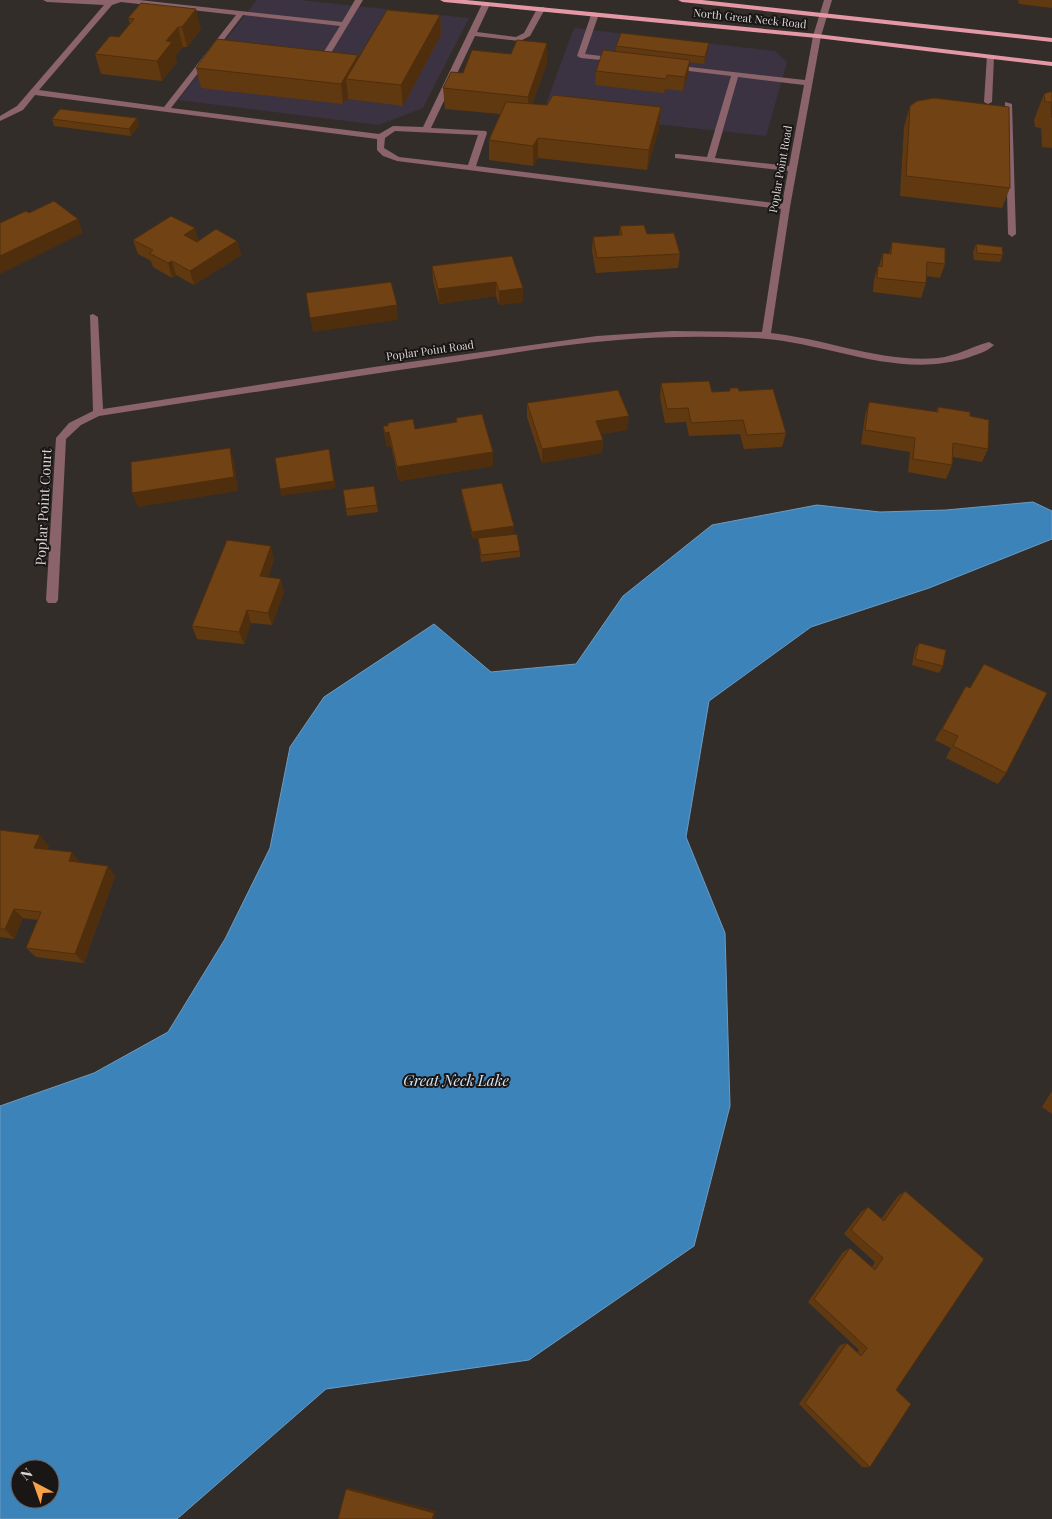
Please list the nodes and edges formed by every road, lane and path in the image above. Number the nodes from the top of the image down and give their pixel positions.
1 (47, 0) edge
2 (359, 0) edge
3 (444, 0) edge
4 (682, 0) edge
5 (828, 0) edge
6 (148, 1) edge
7 (109, 3) junction
8 (486, 4) junction
9 (541, 9) junction
10 (241, 13) junction
11 (595, 14) junction
12 (824, 15) junction
13 (345, 24) junction
14 (473, 34) junction
15 (817, 36) junction
16 (1052, 40) edge
17 (327, 53) edge
18 (990, 57) junction
19 (630, 62) edge
20 (1052, 64) edge
21 (668, 66) edge
22 (735, 74) junction
23 (809, 83) junction
24 (33, 92) junction
25 (988, 102) edge
26 (1008, 104) dead end
27 (166, 109) junction
28 (0, 119) edge
29 (426, 129) junction
30 (381, 137) junction
31 (678, 156) dead end
32 (711, 159) junction
33 (471, 168) junction
34 (792, 169) junction
35 (786, 207) junction
36 (1012, 234) dead end
37 (93, 317) dead end
38 (766, 335) junction
39 (989, 345) dead end
40 (98, 413) junction
41 (52, 600) dead end

1 - 7 street
2 - 13 street
3 - 8 main road, North Great Neck Road
4 - 12 main road, North Great Neck Road
5 - 12 street, Poplar Point Road
6 - 7 street
6 - 10 street
7 - 24 street
8 - 9 main road, North Great Neck Road
8 - 14 street
9 - 11 main road, North Great Neck Road
9 - 14 street
10 - 13 street
10 - 27 street
11 - 15 main road, North Great Neck Road
11 - 19 street
12 - 15 street, Poplar Point Road
12 - 16 main road, North Great Neck Road
13 - 17 street
14 - 29 street
15 - 18 main road, North Great Neck Road
15 - 23 street, Poplar Point Road
18 - 20 main road, North Great Neck Road
18 - 25 street
21 - 22 street
22 - 23 street
22 - 32 street
23 - 34 street, Poplar Point Road
24 - 27 street
24 - 28 street
26 - 36 street
27 - 30 street
29 - 30 street
29 - 33 street
30 - 33 street
31 - 32 street
32 - 34 street
33 - 35 street
34 - 35 street, Poplar Point Road
35 - 38 street, Poplar Point Road
37 - 40 street
38 - 39 street, Poplar Point Road
38 - 40 street, Poplar Point Road
40 - 41 street, Poplar Point Court

